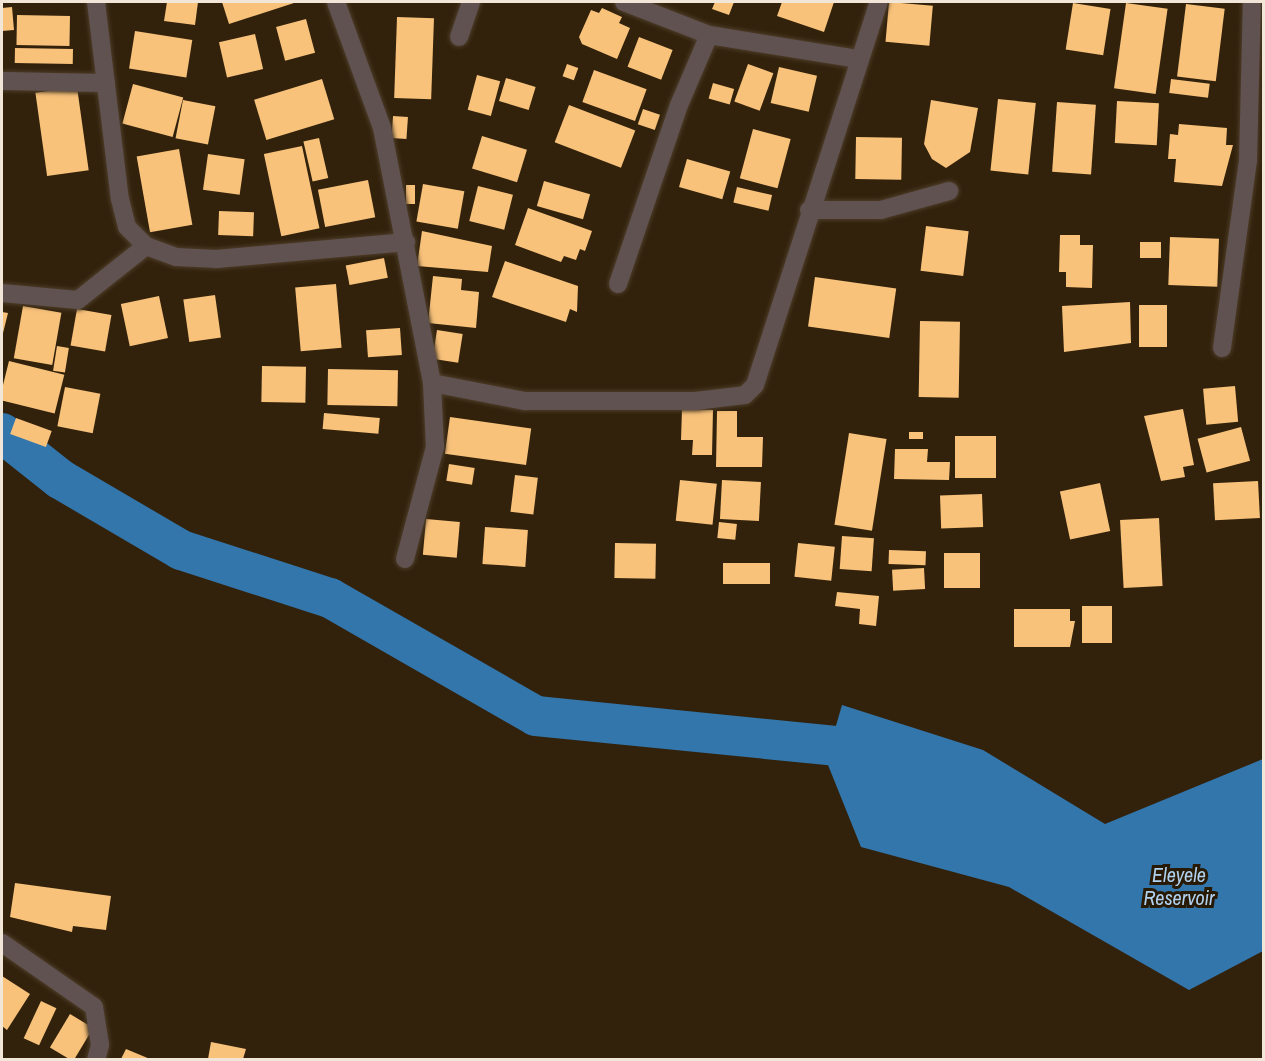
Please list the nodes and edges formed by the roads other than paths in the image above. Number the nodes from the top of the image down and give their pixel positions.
1 (96, 2) edge
2 (336, 2) edge
3 (471, 2) edge
4 (624, 2) edge
5 (879, 2) edge
6 (1252, 2) edge
7 (709, 35) junction
8 (459, 37) dead end
9 (857, 59) junction
10 (2, 81) edge
11 (106, 83) junction
12 (949, 191) dead end
13 (809, 210) junction
14 (406, 242) junction
15 (146, 246) junction
16 (618, 284) dead end
17 (2, 293) edge
18 (1222, 348) dead end
19 (432, 383) junction
20 (405, 559) dead end
21 (2, 943) edge
22 (96, 1059) edge

1 - 11 street
2 - 14 street
3 - 8 street
4 - 7 street
5 - 9 street
6 - 18 street
7 - 9 street
7 - 16 street
9 - 13 street
10 - 11 street
11 - 15 street
12 - 13 street
13 - 19 street
14 - 15 street
14 - 19 street
15 - 17 street
19 - 20 street
21 - 22 street

